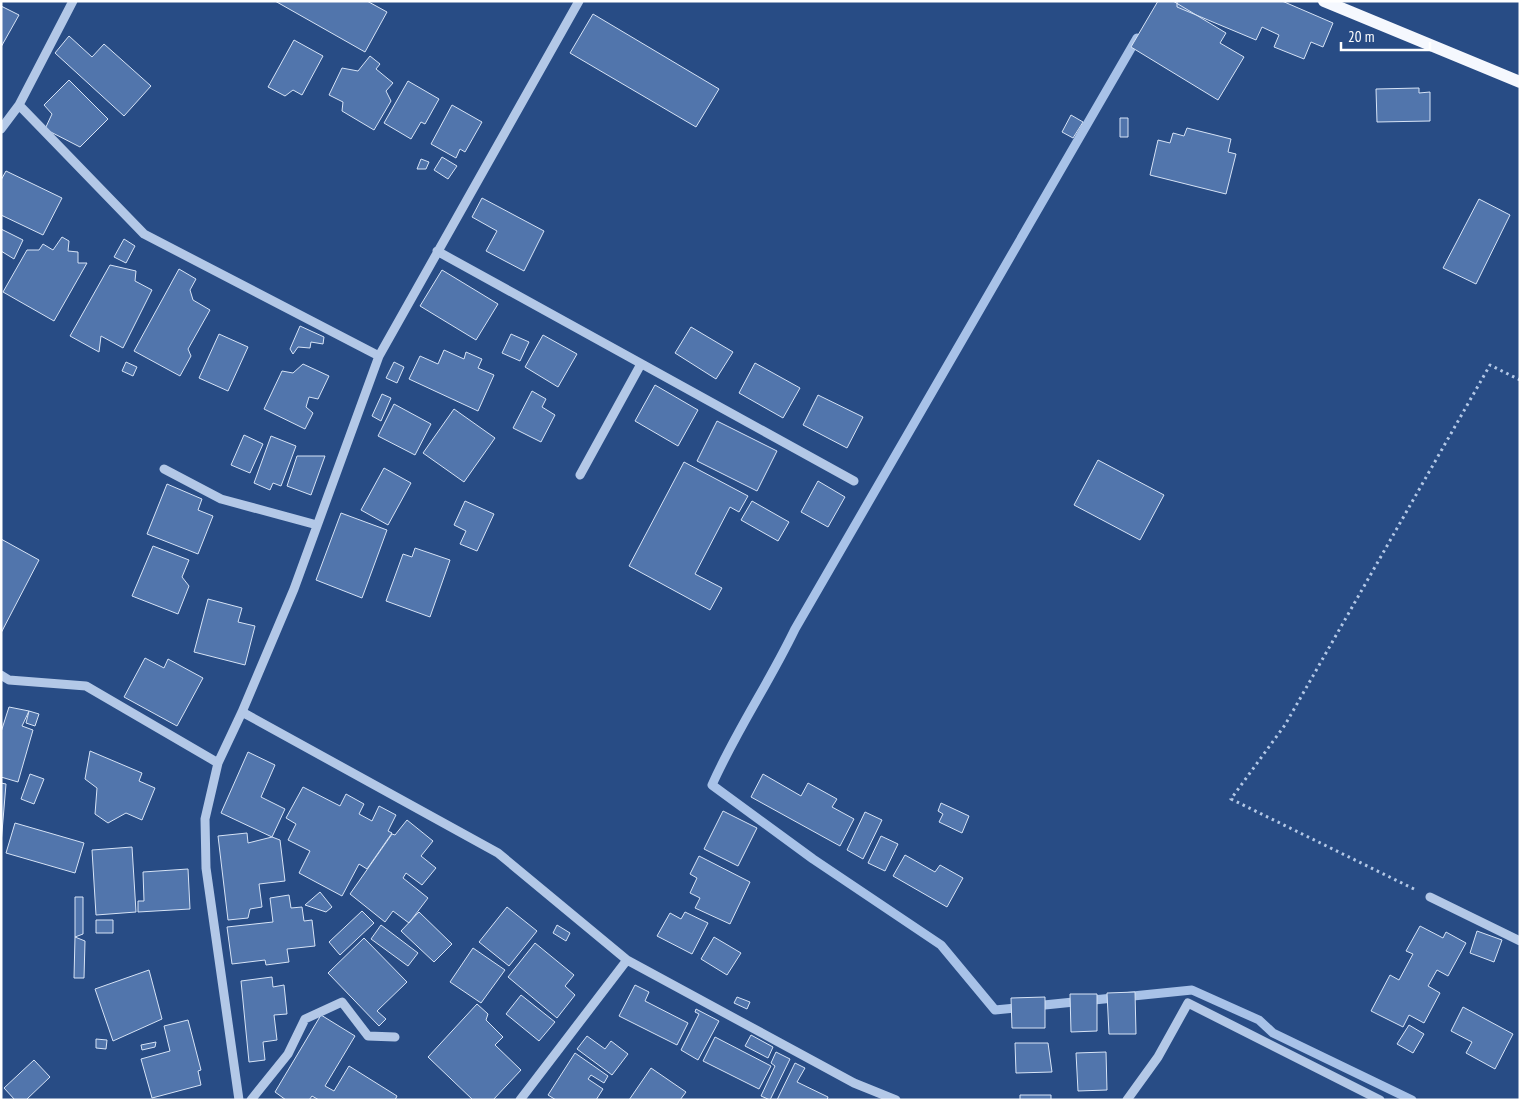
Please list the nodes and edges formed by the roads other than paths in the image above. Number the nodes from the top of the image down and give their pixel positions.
1 (73, 1) edge
2 (578, 1) edge
3 (1324, 1) edge
4 (1520, 82) edge
5 (19, 105) junction
6 (1, 130) edge
7 (437, 252) junction
8 (379, 356) junction
9 (640, 364) junction
10 (164, 469) dead end
11 (580, 475) dead end
12 (854, 481) dead end
13 (317, 525) junction
14 (1, 675) edge
15 (242, 712) junction
16 (218, 763) junction
17 (1430, 897) road end
18 (1520, 941) edge
19 (627, 960) junction
20 (395, 1037) dead end
21 (239, 1100) edge
22 (251, 1100) edge
23 (520, 1100) edge
24 (896, 1100) edge
25 (1127, 1100) edge
26 (1380, 1100) edge

1 - 5 street
2 - 7 street
3 - 4 main road
5 - 6 street
5 - 8 street
7 - 8 street
7 - 9 street
8 - 13 street
9 - 11 street
9 - 12 street
10 - 13 street
13 - 15 street
14 - 16 street
15 - 16 street
15 - 19 street
16 - 21 street
17 - 18 street
19 - 23 street
19 - 24 street
20 - 22 street
25 - 26 street

